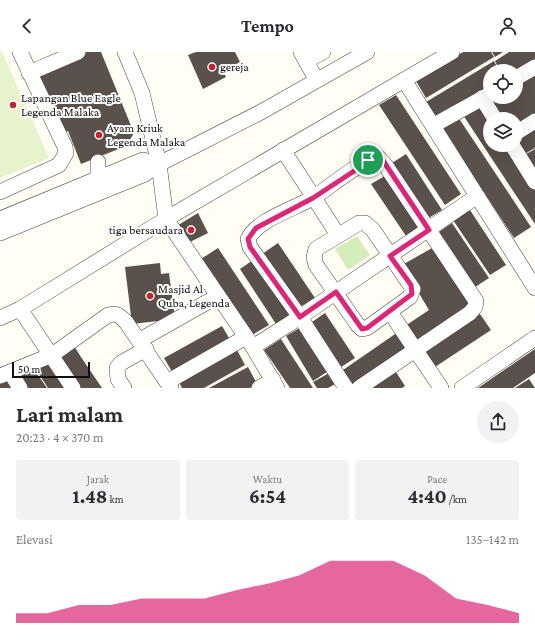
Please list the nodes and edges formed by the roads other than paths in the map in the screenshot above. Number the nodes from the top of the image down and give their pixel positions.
1 (56, 52) edge
2 (78, 52) edge
3 (125, 52) edge
4 (323, 52) edge
5 (367, 52) edge
6 (452, 52) edge
7 (303, 57) edge
8 (25, 63) edge
9 (535, 68) edge
10 (523, 74) edge
11 (316, 79) junction
12 (404, 80) junction
13 (483, 98) edge
14 (535, 121) edge
15 (434, 126) junction
16 (523, 129) edge
17 (282, 150) junction
18 (517, 152) edge
19 (98, 162) dead end
20 (160, 164) junction
21 (98, 178) junction
22 (534, 178) edge
23 (0, 192) edge
24 (477, 196) junction
25 (313, 198) junction
26 (0, 219) edge
27 (166, 219) junction
28 (429, 230) junction
29 (0, 233) edge
30 (338, 235) junction
31 (390, 256) junction
32 (530, 269) edge
33 (535, 288) edge
34 (336, 292) junction
35 (218, 296) junction
36 (20, 309) junction
37 (390, 312) junction
38 (300, 317) junction
39 (0, 318) edge
40 (535, 338) edge
41 (250, 342) junction
42 (143, 344) junction
43 (416, 350) junction
44 (52, 354) junction
45 (5, 374) edge
46 (275, 384) edge
47 (169, 385) edge
48 (20, 388) edge
49 (73, 388) edge
50 (124, 388) edge
51 (259, 388) edge
52 (346, 388) edge
53 (359, 388) edge
54 (441, 388) edge
55 (462, 388) edge

1 - 8 street
2 - 8 street
3 - 20 street
4 - 7 street
5 - 11 street
6 - 12 street
7 - 11 street
8 - 23 street
9 - 10 street
11 - 20 street
12 - 15 street
12 - 17 street
13 - 15 street
14 - 16 street
15 - 24 street
17 - 25 street
17 - 27 street
18 - 22 street
19 - 21 street
20 - 21 street
20 - 27 street
20 - 29 street
21 - 26 street
24 - 28 street
24 - 32 street
25 - 28 street
25 - 30 street
25 - 38 street
27 - 35 street
27 - 36 street
28 - 31 street
28 - 43 street
30 - 31 street
30 - 34 street
31 - 34 street
31 - 37 street
32 - 33 street
34 - 37 street
34 - 38 street
35 - 41 street
35 - 42 street
36 - 39 street
36 - 44 street
37 - 43 street
38 - 41 street
38 - 52 street
40 - 55 street
41 - 46 street
41 - 47 street
42 - 44 street
42 - 47 street
42 - 50 street
43 - 53 street
43 - 54 street
44 - 45 street
44 - 49 street
45 - 48 street
46 - 51 street

